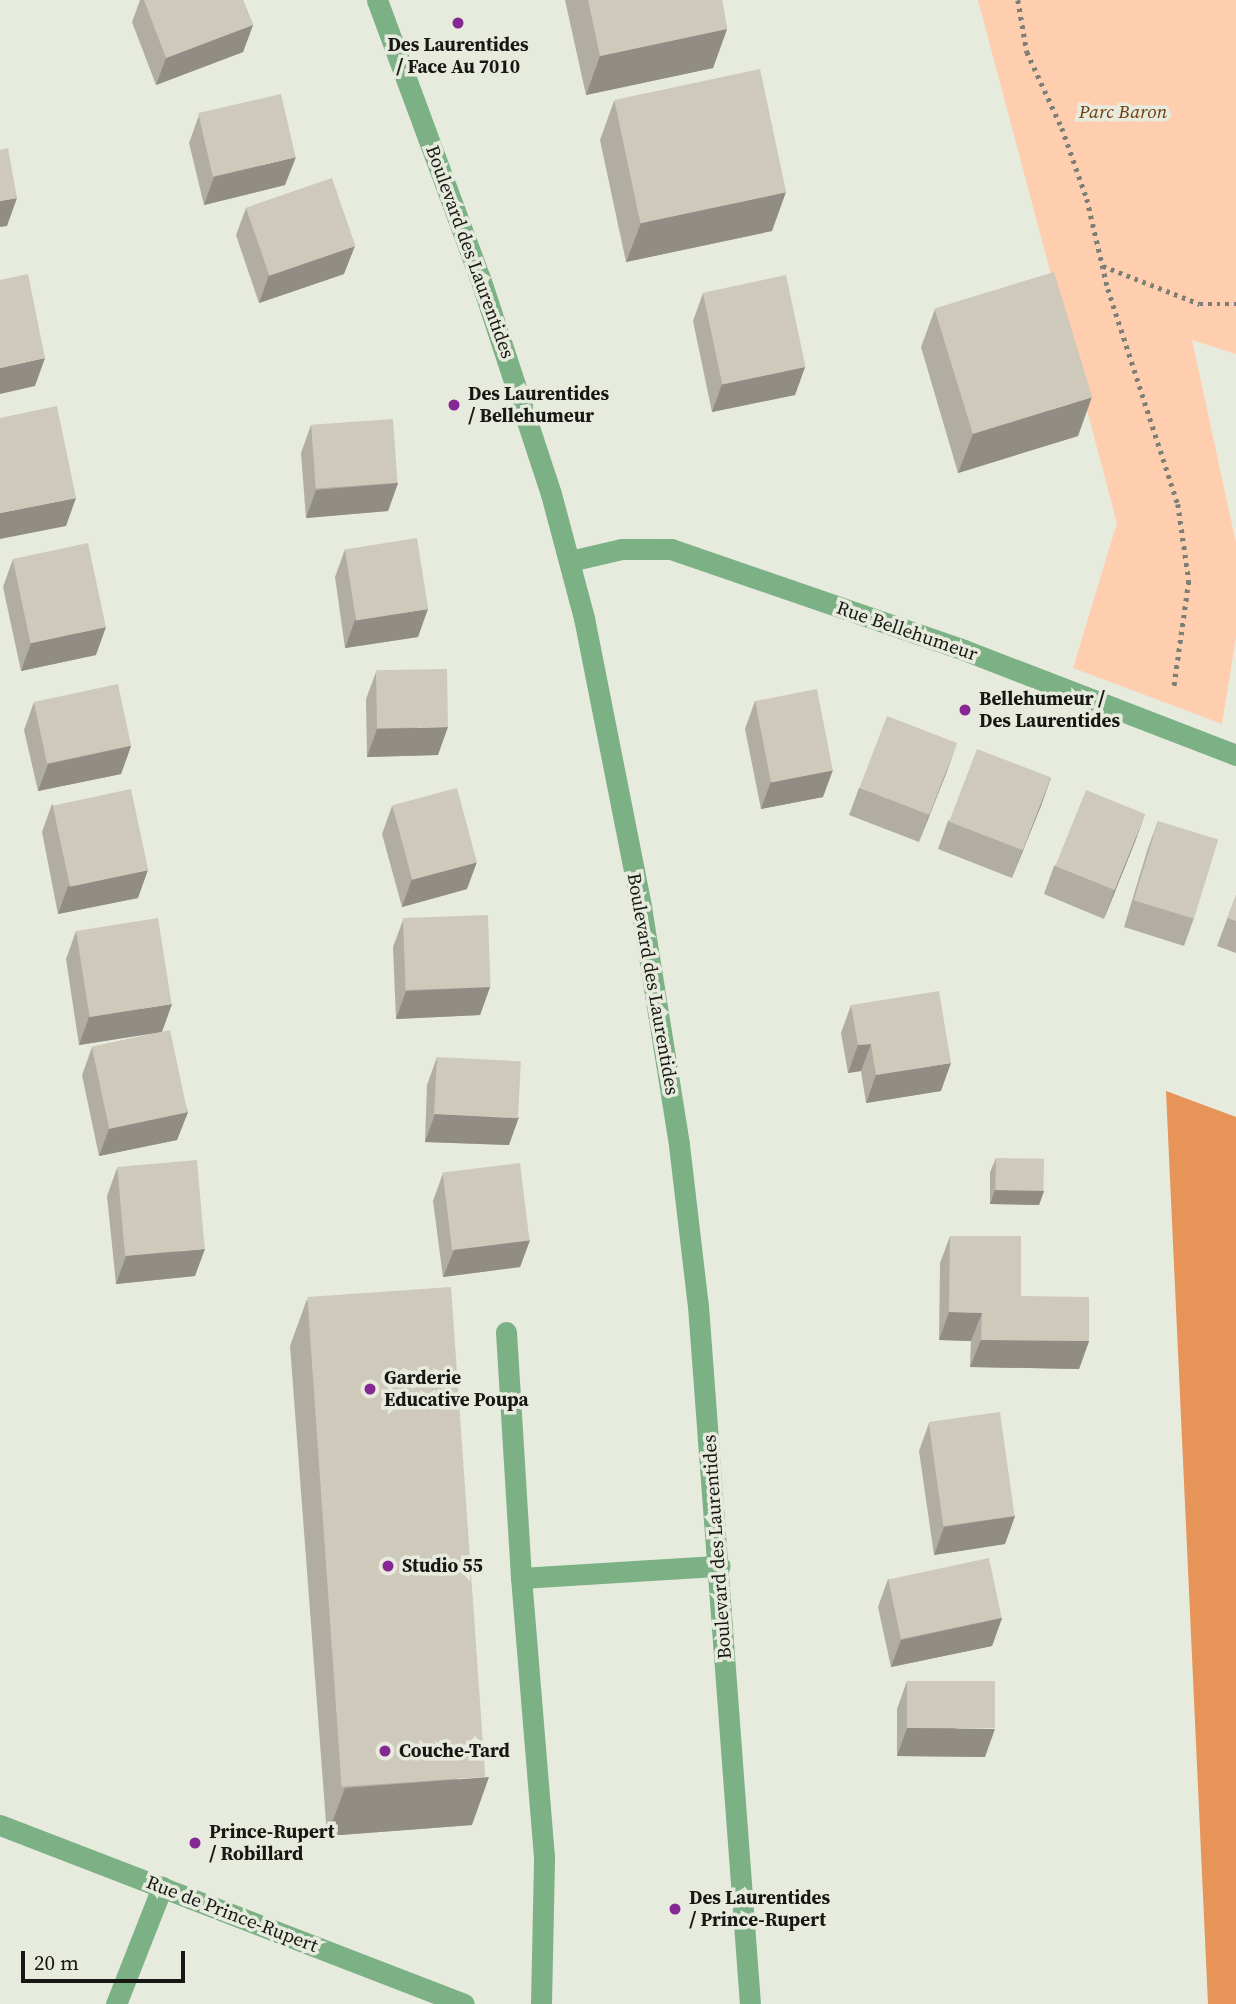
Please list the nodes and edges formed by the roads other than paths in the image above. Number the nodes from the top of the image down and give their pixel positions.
1 (377, 0) edge
2 (570, 561) junction
3 (1236, 755) edge
4 (506, 1332) dead end
5 (720, 1566) junction
6 (521, 1578) junction
7 (0, 1825) edge
8 (162, 1887) junction
9 (116, 2004) edge
10 (464, 2004) edge
11 (541, 2004) edge
12 (750, 2004) edge

1 - 2 street, Boulevard des Laurentides
2 - 3 street, Rue Bellehumeur
2 - 5 street, Boulevard des Laurentides
4 - 6 street
5 - 6 street
5 - 12 street, Boulevard des Laurentides
6 - 11 street
7 - 8 street, Rue de Prince-Rupert
8 - 9 street
8 - 10 street, Rue de Prince-Rupert

